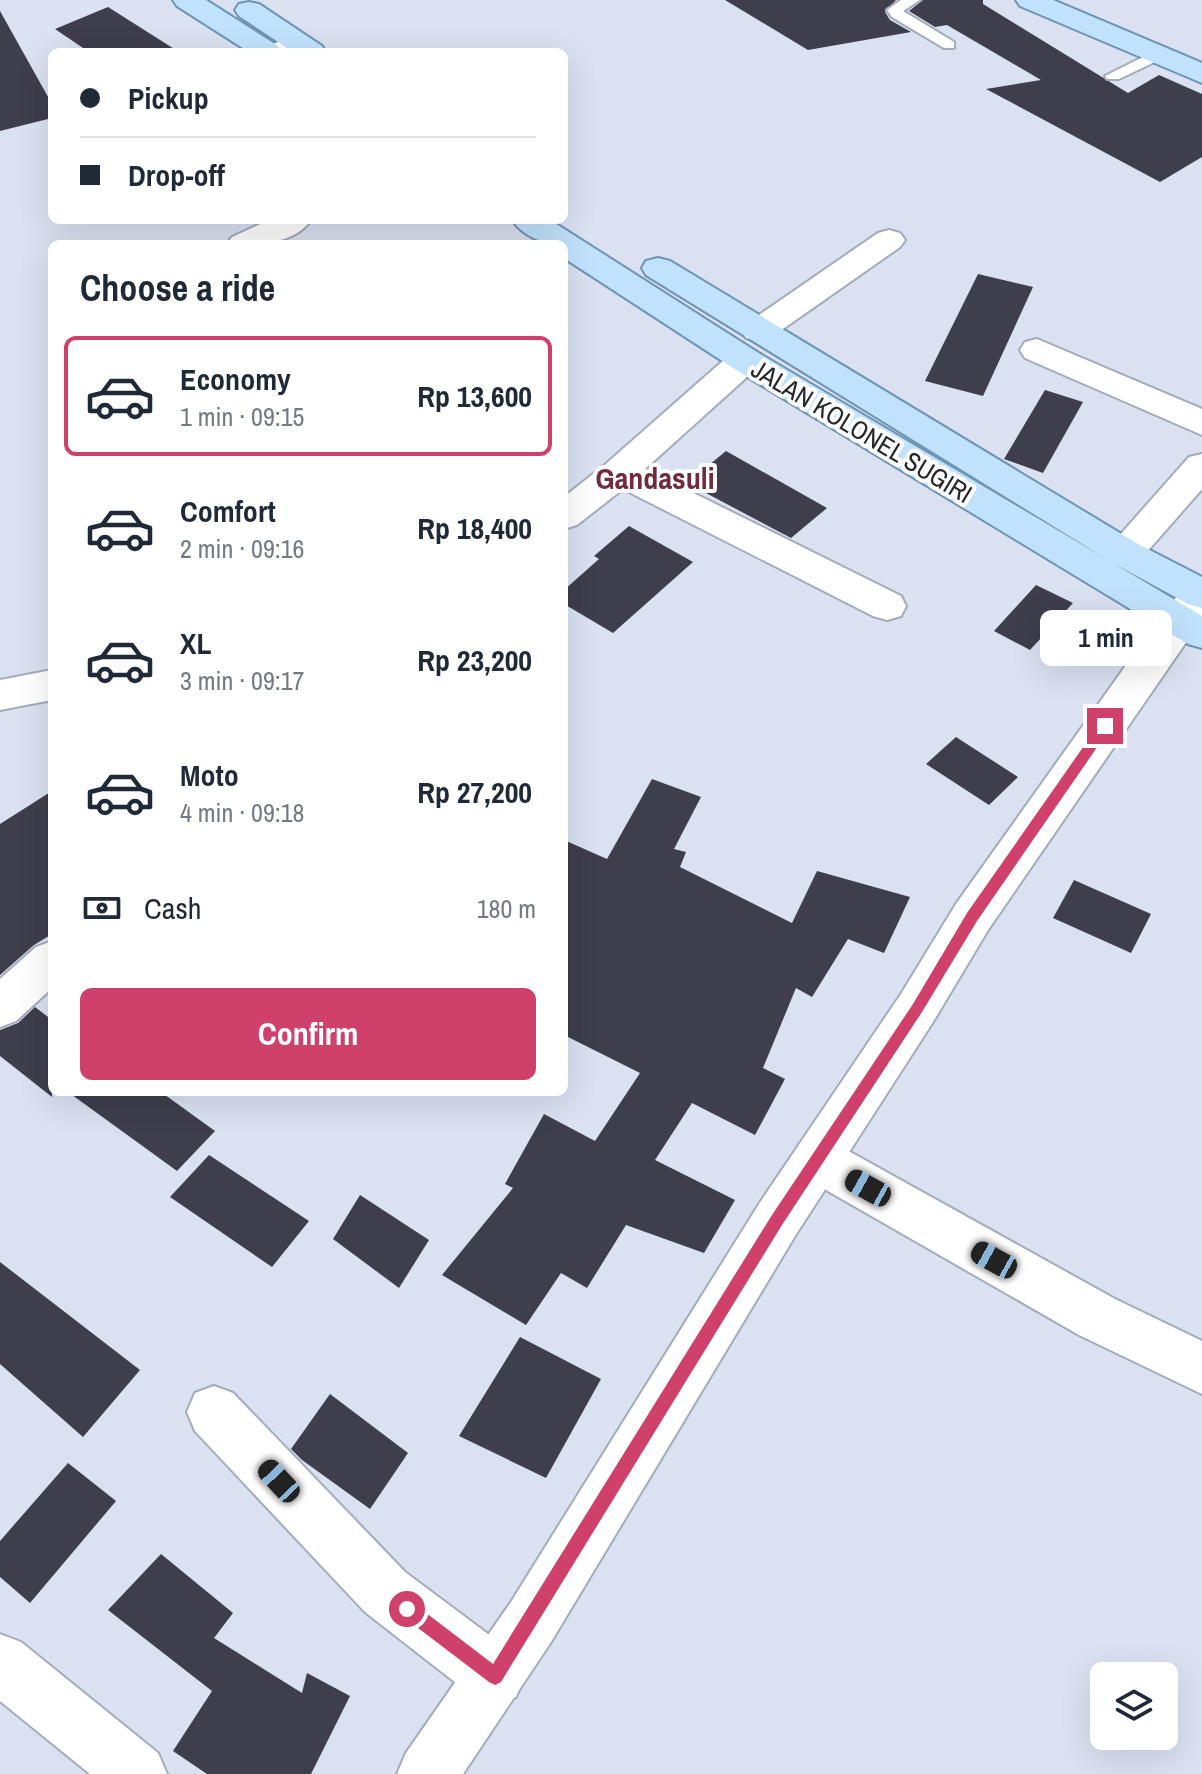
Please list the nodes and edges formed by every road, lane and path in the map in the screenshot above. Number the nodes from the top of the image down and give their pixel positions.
1 (187, 0) edge
2 (234, 0) edge
3 (912, 0) edge
4 (1030, 0) edge
5 (949, 45) dead end
6 (262, 48) edge
7 (295, 48) edge
8 (1157, 55) junction
9 (1202, 74) edge
10 (1113, 76) dead end
11 (568, 213) edge
12 (286, 224) edge
13 (535, 224) edge
14 (252, 240) edge
15 (565, 240) edge
16 (889, 240) dead end
17 (568, 242) edge
18 (710, 319) junction
19 (752, 345) junction
20 (1037, 350) dead end
21 (1202, 423) edge
22 (1202, 466) edge
23 (620, 472) junction
24 (568, 513) edge
25 (1125, 553) junction
26 (887, 606) dead end
27 (1196, 611) edge
28 (48, 686) edge
29 (0, 695) edge
30 (48, 964) edge
31 (0, 1007) edge
32 (817, 1159) junction
33 (1202, 1368) edge
34 (214, 1412) dead end
35 (0, 1663) edge
36 (495, 1676) junction
37 (137, 1774) edge
38 (427, 1774) edge

1 - 6 main road
2 - 7 main road
3 - 5 lane
4 - 8 main road
8 - 9 main road
8 - 10 lane
11 - 18 main road
12 - 14 street
13 - 15 main road, JALAN KOLONEL SUGIRI
16 - 19 street
17 - 18 main road, JALAN KOLONEL SUGIRI
18 - 19 main road, JALAN KOLONEL SUGIRI
19 - 23 street
19 - 25 main road
19 - 27 main road, JALAN KOLONEL SUGIRI
20 - 21 street
22 - 25 street
23 - 24 street
23 - 26 street
25 - 27 main road
27 - 32 street
28 - 29 street
30 - 31 street
32 - 33 street
32 - 36 street
34 - 36 street
35 - 37 street
36 - 38 street

